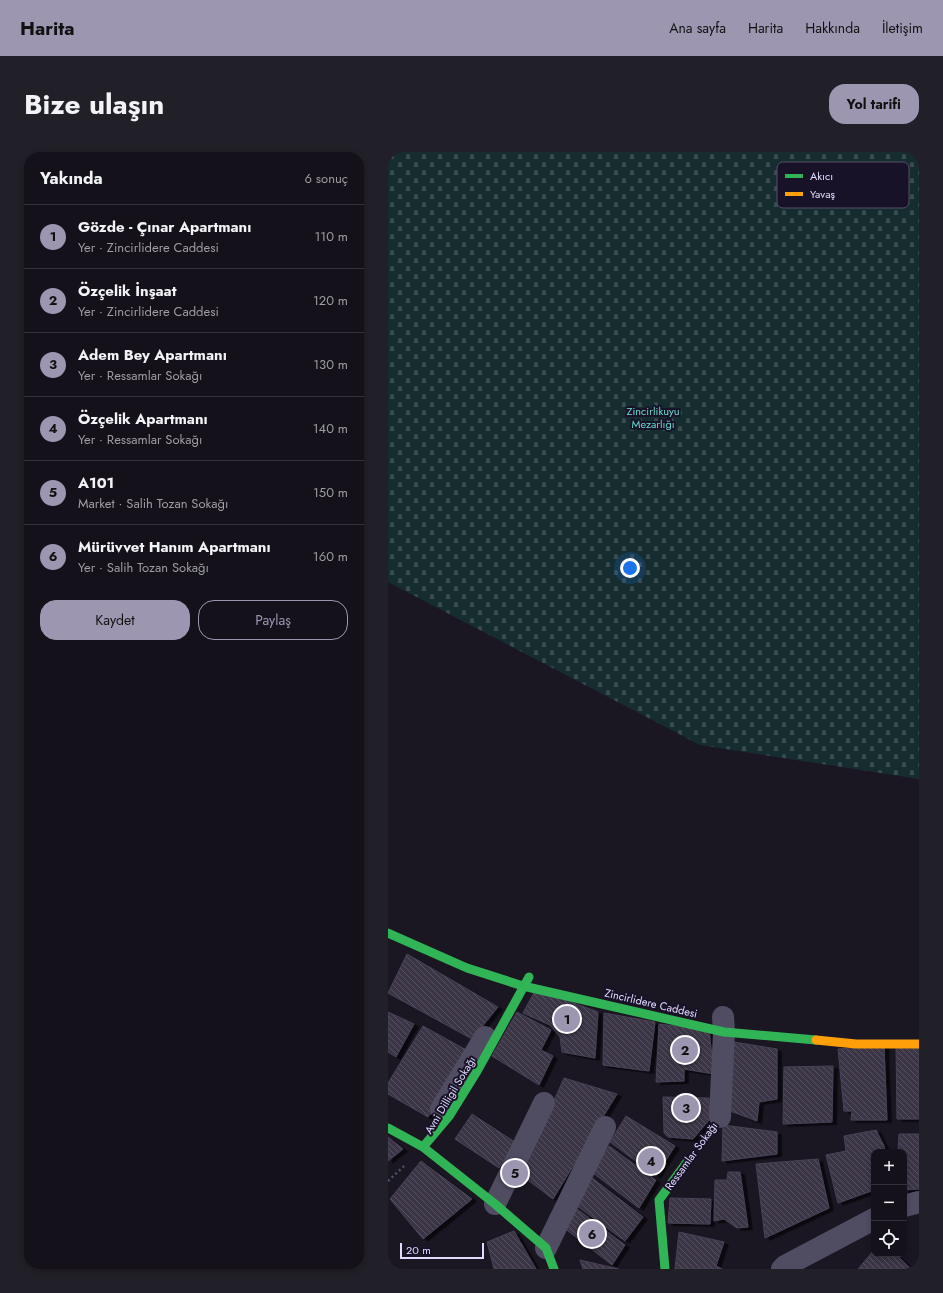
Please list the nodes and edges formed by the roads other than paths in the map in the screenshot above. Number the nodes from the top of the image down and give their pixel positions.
1 (388, 924) edge
2 (388, 933) edge
3 (457, 954) dead end
4 (526, 980) junction
5 (723, 1021) junction
6 (919, 1044) edge
7 (544, 1103) dead end
8 (720, 1117) dead end
9 (605, 1127) dead end
10 (388, 1128) edge
11 (423, 1147) junction
12 (687, 1162) dead end
13 (919, 1202) edge
14 (495, 1204) junction
15 (907, 1205) edge
16 (871, 1221) edge
17 (546, 1248) junction
18 (784, 1268) edge
19 (554, 1269) edge
20 (665, 1269) edge

1 - 3 street
2 - 4 street, Zincirlidere Caddesi
4 - 5 street, Zincirlidere Caddesi
4 - 11 street, Avni Dilligil Sokağı
5 - 6 street, Zincirlidere Caddesi
5 - 8 street, Ressamlar Sokağı
7 - 14 street
9 - 17 street
10 - 11 street
11 - 14 street
12 - 20 street, Ressamlar Sokağı
13 - 15 street
14 - 17 street
16 - 18 street
17 - 19 street

